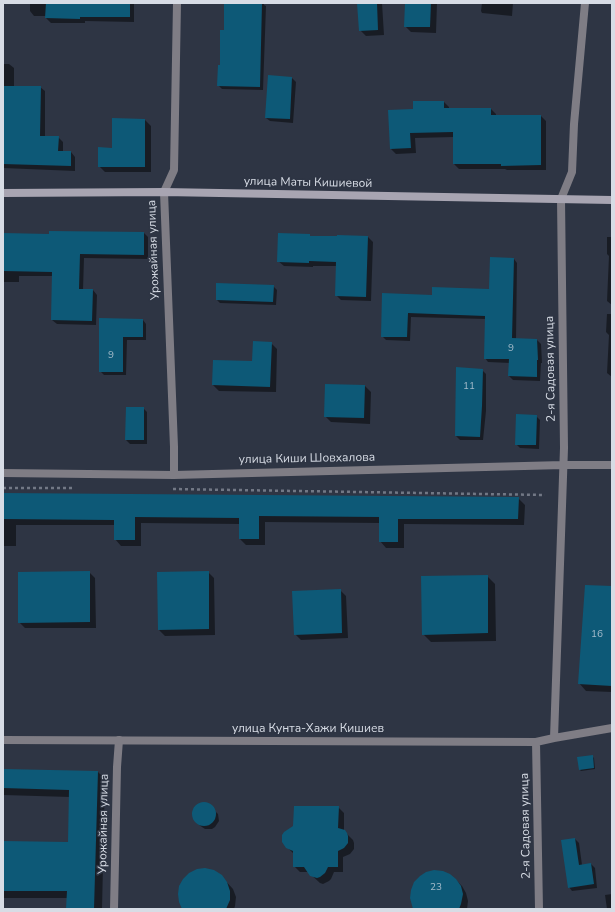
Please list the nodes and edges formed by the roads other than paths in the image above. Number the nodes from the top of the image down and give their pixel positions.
1 (177, 3) edge
2 (585, 3) edge
3 (164, 192) junction
4 (3, 193) edge
5 (561, 199) junction
6 (612, 200) edge
7 (563, 465) junction
8 (612, 465) edge
9 (3, 472) edge
10 (174, 475) junction
11 (612, 728) edge
12 (554, 738) junction
13 (3, 740) edge
14 (119, 740) junction
15 (536, 742) junction
16 (114, 909) edge
17 (539, 909) edge

1 - 3 street, Урожайная улица
2 - 5 street, 2-я Садовая улица
3 - 4 main road, улица Маты Кишиевой
3 - 5 main road, улица Маты Кишиевой
3 - 10 street, Урожайная улица
5 - 6 main road, улица Маты Кишиевой
5 - 7 street, 2-я Садовая улица
7 - 8 street, улица Киши Шовхалова
7 - 10 street, улица Киши Шовхалова
7 - 12 street, 2-я Садовая улица
9 - 10 street, улица Киши Шовхалова
11 - 12 street, улица Кунта-Хажи Кишиев
12 - 15 street, улица Кунта-Хажи Кишиев
13 - 14 street, улица Кунта-Хажи Кишиев
14 - 15 street, улица Кунта-Хажи Кишиев
14 - 16 street, Урожайная улица
15 - 17 street, 2-я Садовая улица

